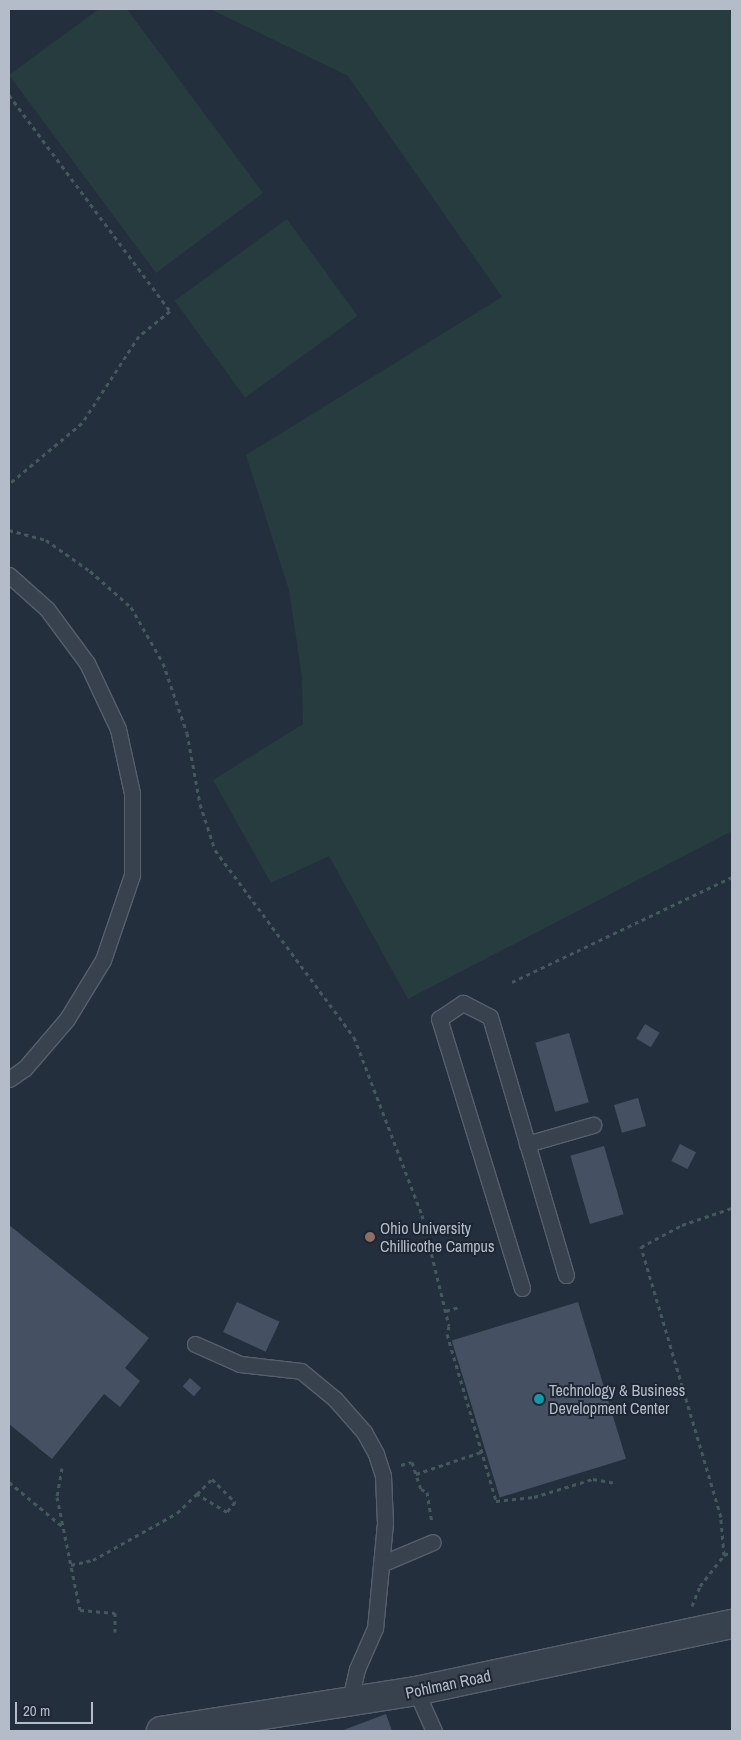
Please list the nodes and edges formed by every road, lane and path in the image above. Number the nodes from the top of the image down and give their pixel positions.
1 (9, 95) edge
2 (9, 484) edge
3 (9, 530) edge
4 (9, 575) edge
5 (732, 877) edge
6 (512, 982) dead end
7 (9, 1078) edge
8 (594, 1125) dead end
9 (527, 1144) junction
10 (732, 1208) edge
11 (566, 1275) dead end
12 (522, 1288) dead end
13 (459, 1307) dead end
14 (445, 1311) junction
15 (195, 1344) dead end
16 (481, 1452) junction
17 (62, 1468) dead end
18 (381, 1471) junction
19 (416, 1474) junction
20 (9, 1482) edge
21 (616, 1483) dead end
22 (197, 1494) junction
23 (432, 1507) dead end
24 (62, 1526) junction
25 (433, 1542) dead end
26 (732, 1552) edge
27 (724, 1555) junction
28 (381, 1564) junction
29 (72, 1566) junction
30 (732, 1624) edge
31 (114, 1632) dead end
32 (680, 1634) junction
33 (416, 1691) junction
34 (349, 1703) junction
35 (161, 1731) edge
36 (434, 1731) edge

1 - 2 path
3 - 14 path
4 - 7 lane
5 - 6 path
8 - 9 lane
9 - 11 lane
9 - 12 lane
10 - 27 path
13 - 14 path
14 - 16 path
15 - 18 lane
16 - 19 path
16 - 21 path
17 - 24 path
18 - 19 path
18 - 28 lane
19 - 23 path
20 - 24 path
22 - 22 path
22 - 29 path
24 - 29 path
25 - 28 lane
26 - 27 path
27 - 32 path
28 - 34 lane
29 - 31 path
30 - 32 street, Pohlman Road
32 - 33 street, Pohlman Road
33 - 34 street, Pohlman Road
33 - 36 lane
34 - 35 street, Pohlman Road

